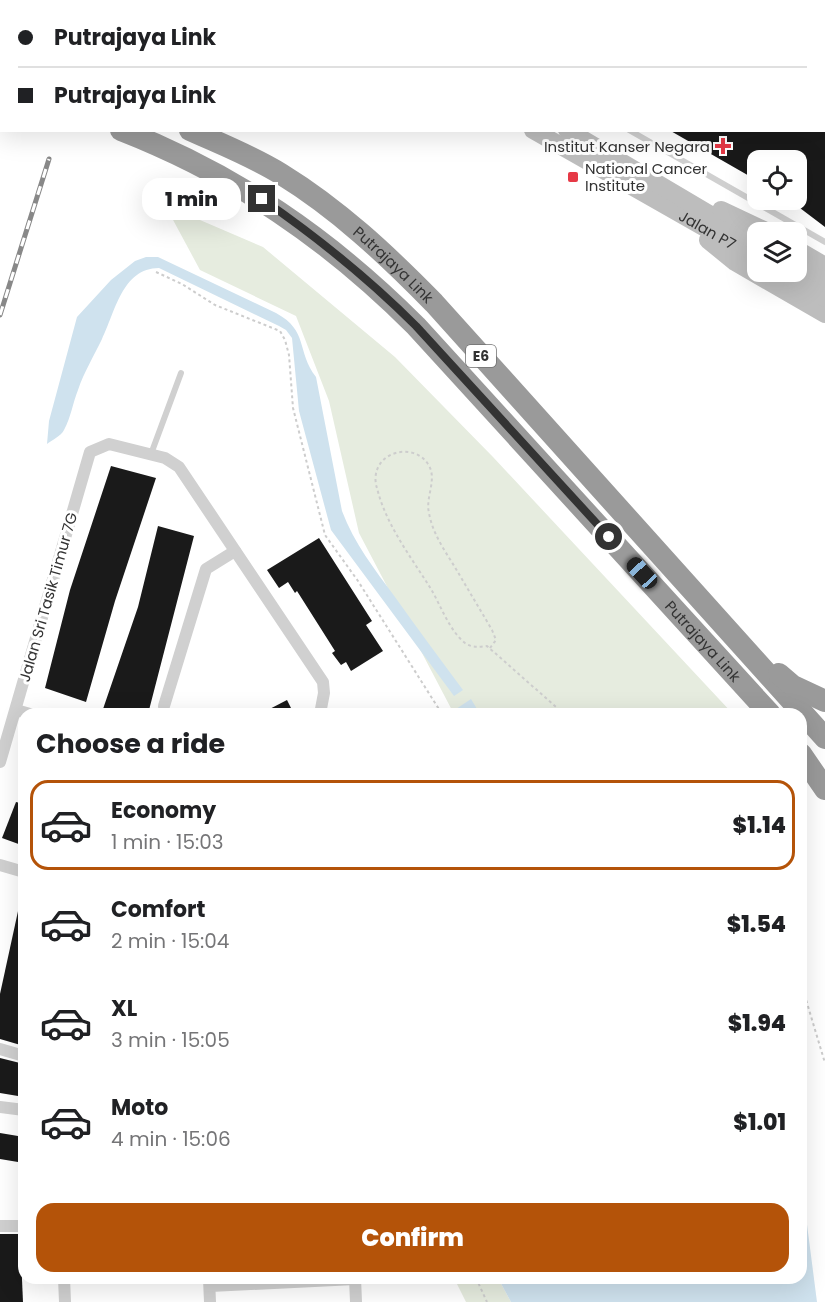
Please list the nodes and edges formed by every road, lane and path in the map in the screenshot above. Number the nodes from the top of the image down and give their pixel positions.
1 (126, 132) edge
2 (194, 132) edge
3 (537, 132) edge
4 (570, 132) edge
5 (632, 132) edge
6 (676, 203) junction
7 (747, 222) edge
8 (825, 242) edge
9 (747, 244) edge
10 (807, 255) edge
11 (825, 266) edge
12 (156, 272) dead end
13 (807, 272) edge
14 (797, 282) edge
15 (825, 283) edge
16 (825, 298) edge
17 (825, 314) edge
18 (181, 373) dead end
19 (151, 454) junction
20 (235, 551) junction
21 (729, 633) junction
22 (490, 648) junction
23 (825, 701) edge
24 (164, 706) dead end
25 (321, 708) edge
26 (438, 708) edge
27 (557, 708) edge
28 (765, 708) edge
29 (798, 708) edge
30 (16, 710) joint
31 (807, 718) edge
32 (825, 738) edge
33 (807, 753) edge
34 (0, 762) edge
35 (807, 763) edge
36 (825, 772) edge
37 (825, 789) edge
38 (0, 865) edge
39 (18, 870) edge
40 (807, 1003) edge
41 (0, 1049) edge
42 (18, 1054) edge
43 (825, 1063) edge
44 (0, 1226) edge
45 (18, 1226) edge
46 (64, 1284) edge
47 (209, 1284) edge
48 (355, 1284) edge
49 (479, 1284) edge
50 (65, 1302) edge
51 (210, 1302) edge
52 (356, 1302) edge
53 (487, 1302) edge

1 - 28 highway, Putrajaya Link / E6
2 - 21 highway, Putrajaya Link / E6
3 - 6 street, Jalan P7
4 - 6 street, Jalan P7
5 - 8 lane
6 - 7 street
6 - 9 street, Jalan P7
6 - 17 street
10 - 11 street
12 - 26 path
13 - 15 street
14 - 16 street
18 - 19 lane
19 - 20 street
19 - 30 street, Jalan Sri Tasik Timur 7G
20 - 24 street
20 - 25 street
21 - 23 highway
21 - 29 highway, E6
22 - 22 path
22 - 27 path
30 - 34 street, Jalan Sri Tasik Timur 7G
31 - 32 highway, E6
33 - 36 highway
35 - 37 highway
38 - 39 street
40 - 43 path
41 - 42 street
44 - 45 street
46 - 50 street
47 - 51 street
48 - 52 street
49 - 53 path

